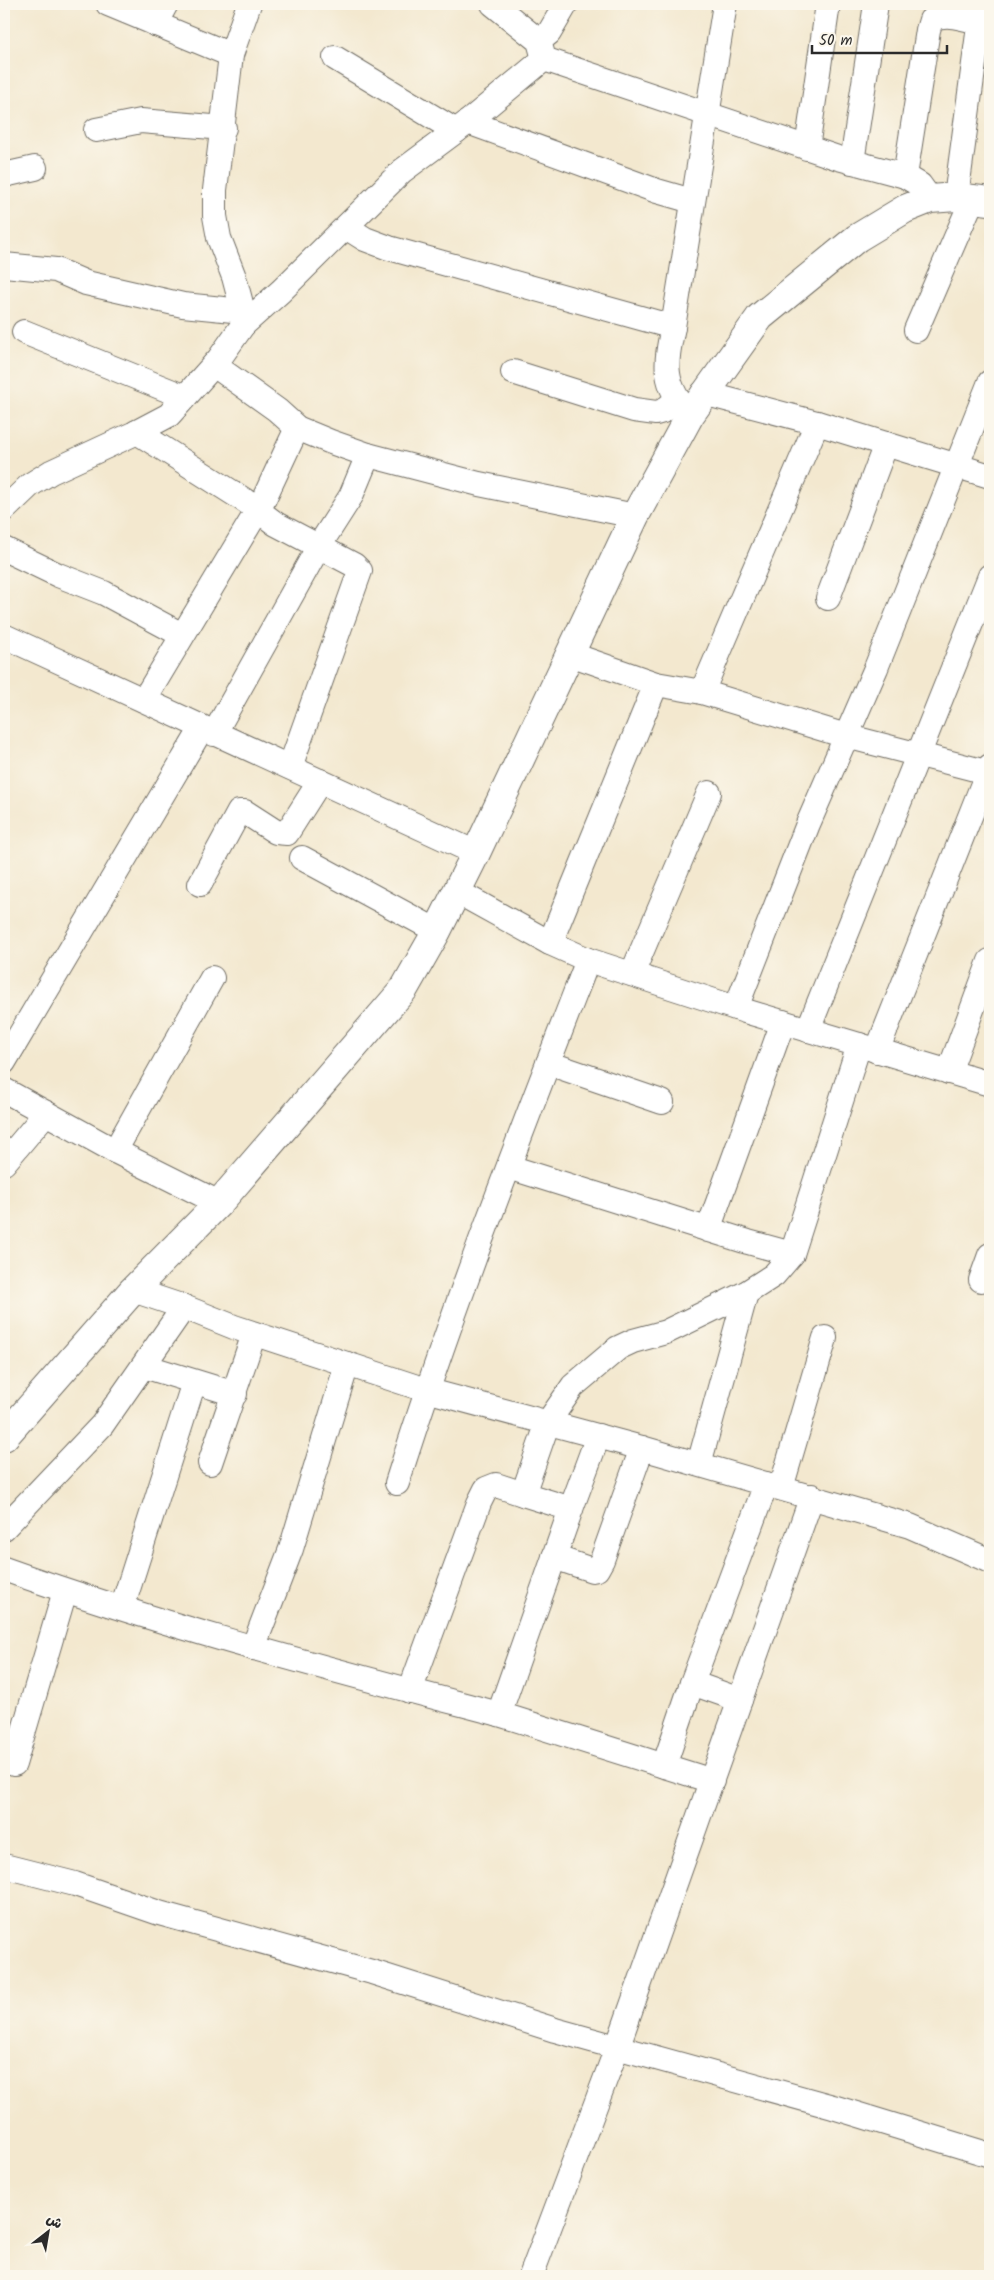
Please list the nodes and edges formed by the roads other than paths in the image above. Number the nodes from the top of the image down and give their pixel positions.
1 (108, 4) edge
2 (249, 4) edge
3 (493, 4) edge
4 (566, 4) edge
5 (724, 4) edge
6 (828, 4) edge
7 (876, 4) edge
8 (981, 13) edge
9 (161, 14) edge
10 (542, 50) junction
11 (231, 55) junction
12 (335, 58) dead end
13 (706, 115) junction
14 (462, 126) junction
15 (224, 128) junction
16 (96, 130) dead end
17 (807, 148) junction
18 (852, 162) junction
19 (35, 168) dead end
20 (4, 175) edge
21 (905, 176) junction
22 (962, 199) edge
23 (692, 201) junction
24 (346, 227) junction
25 (4, 265) edge
26 (243, 318) junction
27 (673, 327) junction
28 (916, 330) dead end
29 (24, 332) dead end
30 (214, 364) junction
31 (513, 372) dead end
32 (990, 382) edge
33 (185, 397) junction
34 (690, 403) junction
35 (817, 423) junction
36 (296, 428) junction
37 (137, 432) junction
38 (886, 444) junction
39 (368, 455) junction
40 (956, 465) junction
41 (990, 476) edge
42 (4, 510) edge
43 (257, 511) junction
44 (635, 516) junction
45 (318, 546) junction
46 (4, 549) edge
47 (990, 576) edge
48 (828, 598) dead end
49 (182, 635) junction
50 (4, 636) edge
51 (570, 654) junction
52 (656, 684) junction
53 (702, 692) junction
54 (144, 700) junction
55 (208, 731) junction
56 (846, 736) junction
57 (918, 756) junction
58 (290, 768) junction
59 (989, 771) edge
60 (320, 781) junction
61 (710, 794) dead end
62 (476, 853) junction
63 (302, 858) dead end
64 (200, 884) dead end
65 (456, 891) junction
66 (437, 931) junction
67 (550, 943) junction
68 (588, 960) junction
69 (990, 961) edge
70 (632, 974) junction
71 (212, 978) dead end
72 (736, 1008) junction
73 (783, 1022) junction
74 (808, 1030) junction
75 (868, 1048) junction
76 (4, 1062) edge
77 (548, 1064) junction
78 (949, 1072) junction
79 (990, 1084) edge
80 (5, 1093) edge
81 (662, 1102) dead end
82 (46, 1113) junction
83 (115, 1151) junction
84 (4, 1163) edge
85 (509, 1167) junction
86 (219, 1203) junction
87 (708, 1230) junction
88 (792, 1254) junction
89 (990, 1255) edge
90 (981, 1280) dead end
91 (133, 1290) junction
92 (746, 1294) junction
93 (184, 1307) junction
94 (254, 1334) junction
95 (825, 1338) dead end
96 (347, 1364) junction
97 (144, 1366) junction
98 (194, 1382) junction
99 (426, 1390) junction
100 (235, 1394) junction
101 (548, 1422) junction
102 (598, 1436) junction
103 (4, 1437) edge
104 (642, 1448) junction
105 (210, 1463) dead end
106 (699, 1464) junction
107 (397, 1483) dead end
108 (774, 1486) junction
109 (523, 1494) junction
110 (812, 1496) junction
111 (571, 1509) junction
112 (4, 1528) edge
113 (554, 1557) junction
114 (990, 1561) edge
115 (4, 1569) edge
116 (65, 1591) junction
117 (122, 1608) junction
118 (253, 1648) junction
119 (692, 1683) junction
120 (410, 1691) junction
121 (740, 1700) junction
122 (499, 1714) junction
123 (14, 1764) dead end
124 (664, 1766) junction
125 (712, 1781) junction
126 (4, 1866) edge
127 (617, 2048) junction
128 (990, 2155) edge
129 (531, 2276) edge

1 - 9 street
2 - 11 street
3 - 10 street
4 - 10 street
5 - 13 street
6 - 17 street
7 - 18 street
8 - 21 street
8 - 22 street
9 - 11 street
10 - 13 street
10 - 14 street
11 - 15 street
12 - 14 street
13 - 17 street
13 - 23 street
14 - 23 street
14 - 24 street
15 - 16 street
15 - 26 street
17 - 18 street
18 - 21 street
19 - 20 street
21 - 22 street
22 - 28 street
22 - 34 main road
23 - 27 street
24 - 26 street
24 - 27 street
25 - 26 street
26 - 30 street
27 - 34 street
29 - 33 street
30 - 33 street
30 - 36 street
31 - 34 street
32 - 40 street
33 - 37 street
34 - 35 street
34 - 44 main road
35 - 38 street
35 - 53 street
36 - 39 street
36 - 43 street
37 - 42 street
37 - 43 street
38 - 40 street
38 - 48 street
39 - 44 street
39 - 45 street
40 - 41 street
40 - 56 street
43 - 45 street
43 - 49 street
44 - 51 main road
45 - 55 street
45 - 58 street
46 - 49 street
47 - 57 street
49 - 54 street
50 - 54 street
51 - 52 street
51 - 62 main road
52 - 53 street
52 - 67 street
53 - 56 street
54 - 55 street
55 - 58 street
55 - 76 street
56 - 57 street
56 - 72 street
57 - 59 street
57 - 74 street
58 - 60 street
59 - 75 street
60 - 62 street
60 - 64 street
61 - 70 street
62 - 65 main road
63 - 66 street
65 - 66 main road
65 - 67 street
66 - 86 main road
67 - 68 street
68 - 70 street
68 - 77 street
69 - 78 street
70 - 72 street
71 - 83 street
72 - 73 street
73 - 74 street
73 - 87 street
74 - 75 street
75 - 78 street
75 - 88 street
77 - 81 street
77 - 85 street
78 - 79 street
80 - 82 street
82 - 83 street
82 - 84 street
83 - 86 street
85 - 87 street
85 - 99 street
86 - 91 main road
87 - 88 street
88 - 92 street
89 - 90 street
91 - 93 street
91 - 103 main road
92 - 101 street
92 - 106 street
93 - 94 street
93 - 97 street
94 - 96 street
94 - 100 street
95 - 108 street
96 - 99 street
96 - 118 street
97 - 98 street
97 - 112 street
98 - 100 street
98 - 117 street
99 - 101 street
99 - 107 street
100 - 105 street
101 - 102 street
101 - 109 street
102 - 104 street
102 - 111 street
104 - 106 street
104 - 113 street
106 - 108 street
108 - 110 street
108 - 119 street
109 - 111 street
109 - 120 street
110 - 114 street
110 - 121 street
111 - 113 street
113 - 122 street
115 - 116 street
116 - 117 street
116 - 123 street
117 - 118 street
118 - 120 street
119 - 121 street
119 - 124 street
120 - 122 street
121 - 125 street
122 - 124 street
124 - 125 street
125 - 127 street
126 - 127 street
127 - 128 street
127 - 129 street

